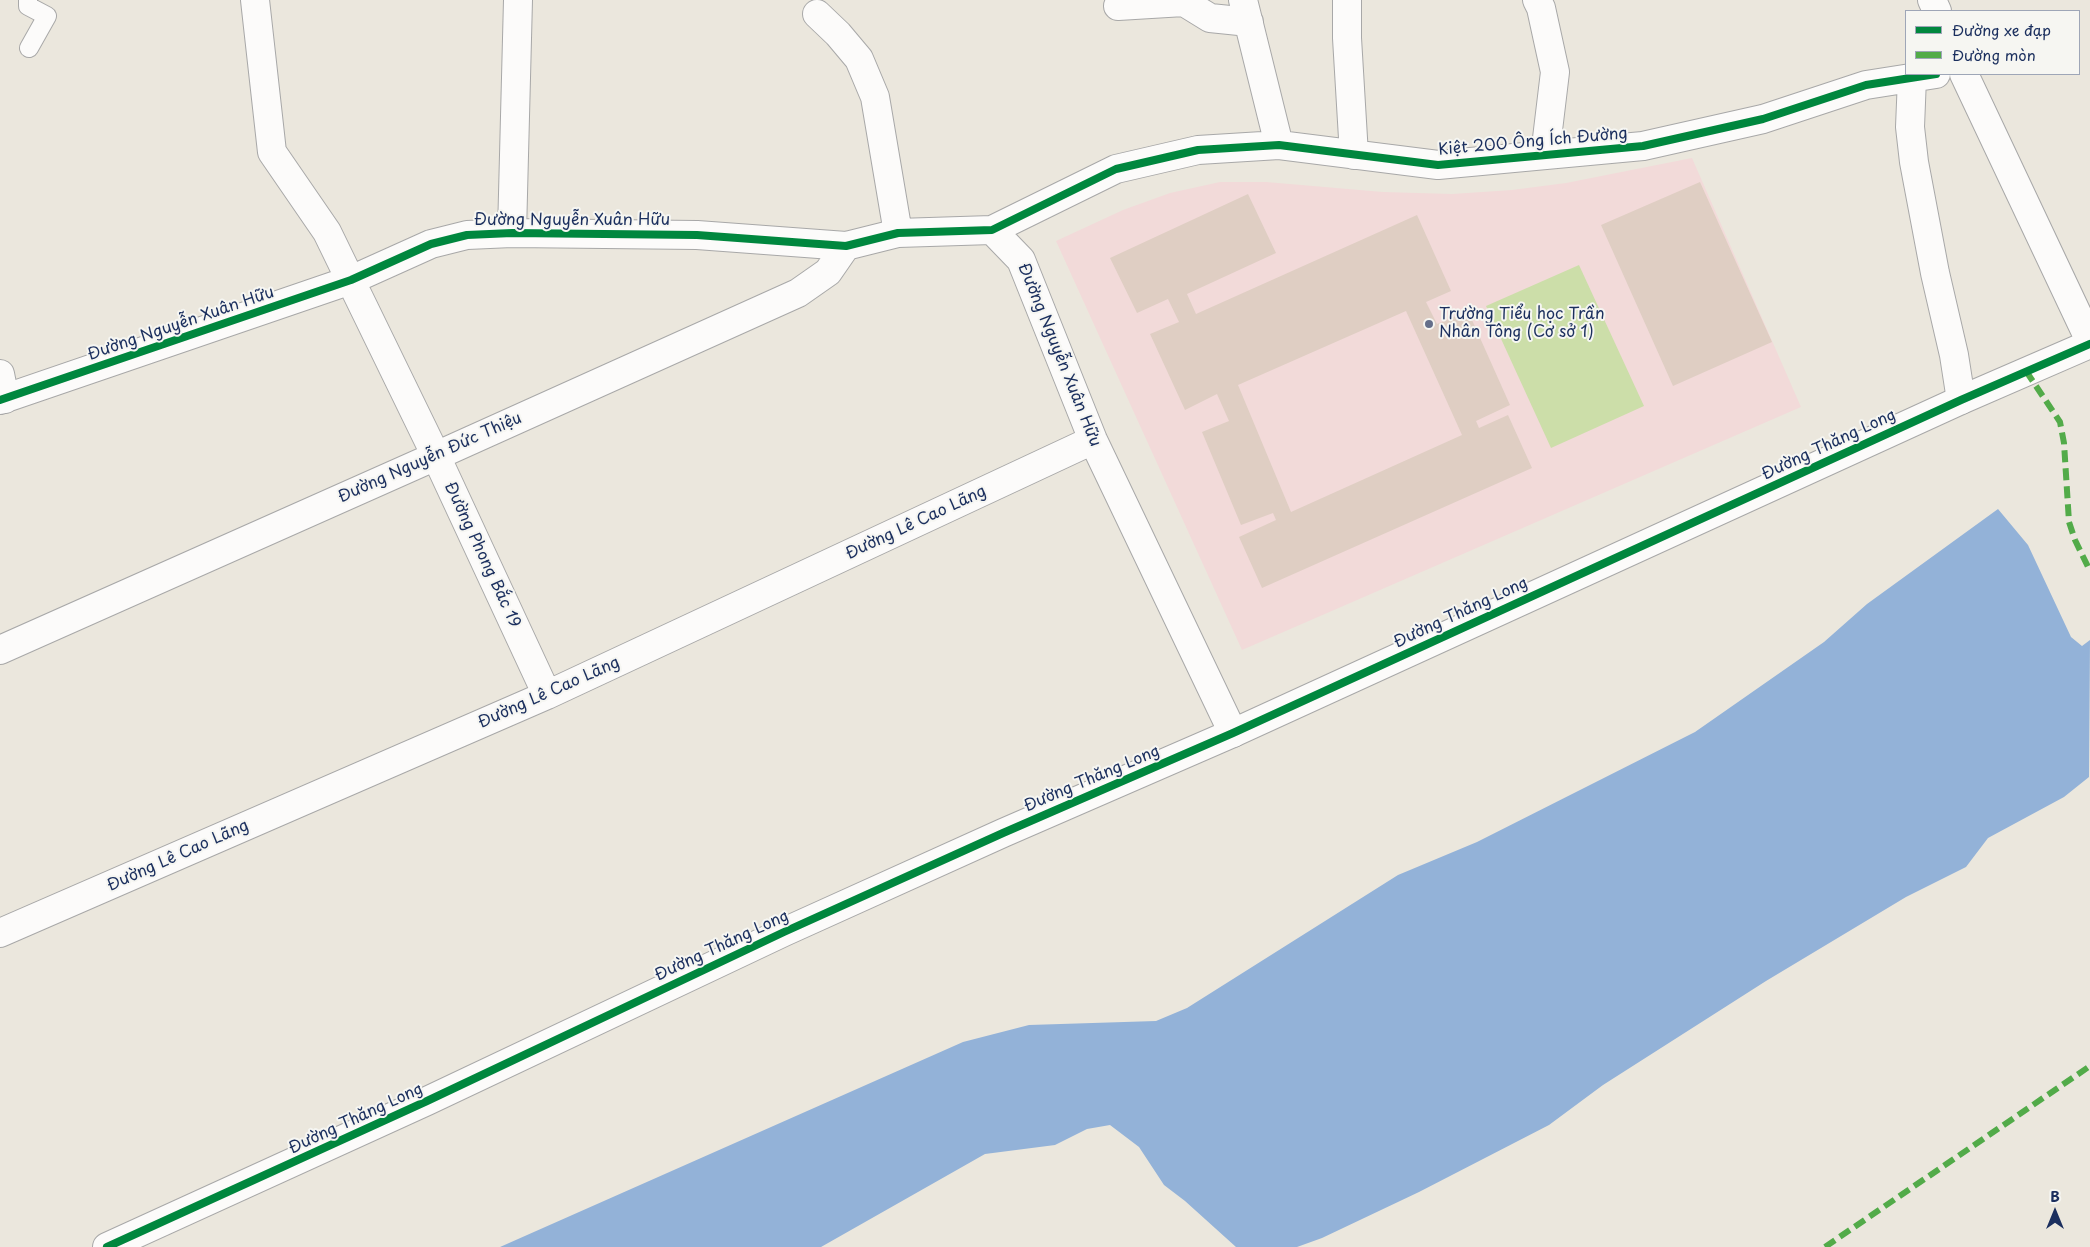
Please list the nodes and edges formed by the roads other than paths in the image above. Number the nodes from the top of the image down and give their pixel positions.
1 (28, 0) edge
2 (255, 0) edge
3 (518, 0) edge
4 (1347, 0) edge
5 (1537, 0) edge
6 (1118, 6) dead end
7 (1246, 11) edge
8 (817, 14) dead end
9 (29, 48) dead end
10 (1964, 75) edge
11 (1924, 76) edge
12 (1279, 145) junction
13 (1354, 155) junction
14 (1545, 155) junction
15 (992, 230) junction
16 (512, 233) junction
17 (898, 233) junction
18 (846, 246) junction
19 (351, 280) junction
20 (2090, 342) edge
21 (2, 391) edge
22 (1961, 400) junction
23 (1092, 440) junction
24 (436, 456) junction
25 (0, 650) edge
26 (547, 696) junction
27 (1233, 733) junction
28 (0, 933) edge
29 (107, 1247) edge

1 - 9 lane
2 - 19 street, Đường Phong Bắc 19
3 - 16 street
4 - 13 street
5 - 14 street
6 - 7 street
7 - 12 street
8 - 17 street
10 - 20 street
11 - 14 street, Kiệt 200 Ông Ích Đường
11 - 22 street
12 - 13 street, Kiệt 200 Ông Ích Đường
12 - 15 street, Kiệt 200 Ông Ích Đường
13 - 14 street, Kiệt 200 Ông Ích Đường
15 - 17 street, Đường Nguyễn Xuân Hữu
15 - 23 street, Đường Nguyễn Xuân Hữu
16 - 18 street, Đường Nguyễn Xuân Hữu
16 - 19 street, Đường Nguyễn Xuân Hữu
17 - 18 street, Đường Nguyễn Xuân Hữu
18 - 24 street, Đường Nguyễn Đức Thiệu
19 - 21 street, Đường Nguyễn Xuân Hữu
19 - 24 street, Đường Phong Bắc 19
20 - 22 street, Đường Thăng Long
22 - 27 street, Đường Thăng Long
23 - 26 street, Đường Lê Cao Lãng
23 - 27 street, Đường Nguyễn Xuân Hữu
24 - 25 street, Đường Nguyễn Đức Thiệu
24 - 26 street, Đường Phong Bắc 19
26 - 28 street, Đường Lê Cao Lãng
27 - 29 street, Đường Thăng Long

